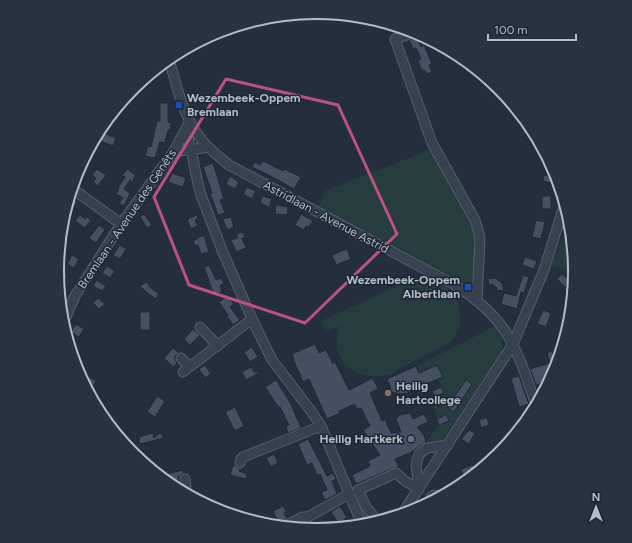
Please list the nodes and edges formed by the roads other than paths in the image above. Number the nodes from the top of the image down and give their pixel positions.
1 (406, 35) edge
2 (171, 65) edge
3 (189, 124) junction
4 (190, 147) junction
5 (207, 147) junction
6 (174, 151) junction
7 (77, 192) edge
8 (562, 213) edge
9 (121, 224) junction
10 (477, 301) junction
11 (67, 314) edge
12 (252, 319) junction
13 (200, 327) dead end
14 (513, 344) junction
15 (218, 346) junction
16 (181, 358) dead end
17 (534, 399) edge
18 (321, 426) junction
19 (287, 440) junction
20 (448, 445) junction
21 (269, 453) dead end
22 (240, 463) dead end
23 (185, 479) dead end
24 (186, 487) edge
25 (419, 488) junction
26 (350, 494) junction
27 (406, 508) edge
28 (308, 517) junction
29 (374, 517) edge
30 (361, 520) edge
31 (292, 523) edge
32 (303, 523) edge

1 - 10 street
2 - 3 street, Astridlaan - Avenue Astrid
3 - 4 street
3 - 5 street, Astridlaan - Avenue Astrid
3 - 6 street, Bremlaan - Avenue des Genêts
4 - 5 street
4 - 6 street
4 - 12 street
5 - 10 street, Astridlaan - Avenue Astrid
6 - 9 street, Bremlaan - Avenue des Genêts
7 - 9 street
8 - 14 street
9 - 11 street, Bremlaan - Avenue des Genêts
10 - 14 street, Astridlaan - Avenue Astrid
12 - 15 street
12 - 18 street
13 - 15 street
14 - 17 street, Astridlaan - Avenue Astrid
14 - 20 street
15 - 16 street
18 - 19 street
18 - 26 street
19 - 21 street
19 - 22 street
20 - 25 street
20 - 25 street
23 - 24 street
25 - 27 street
25 - 29 street
26 - 28 street
26 - 30 street
28 - 31 street
28 - 32 street

